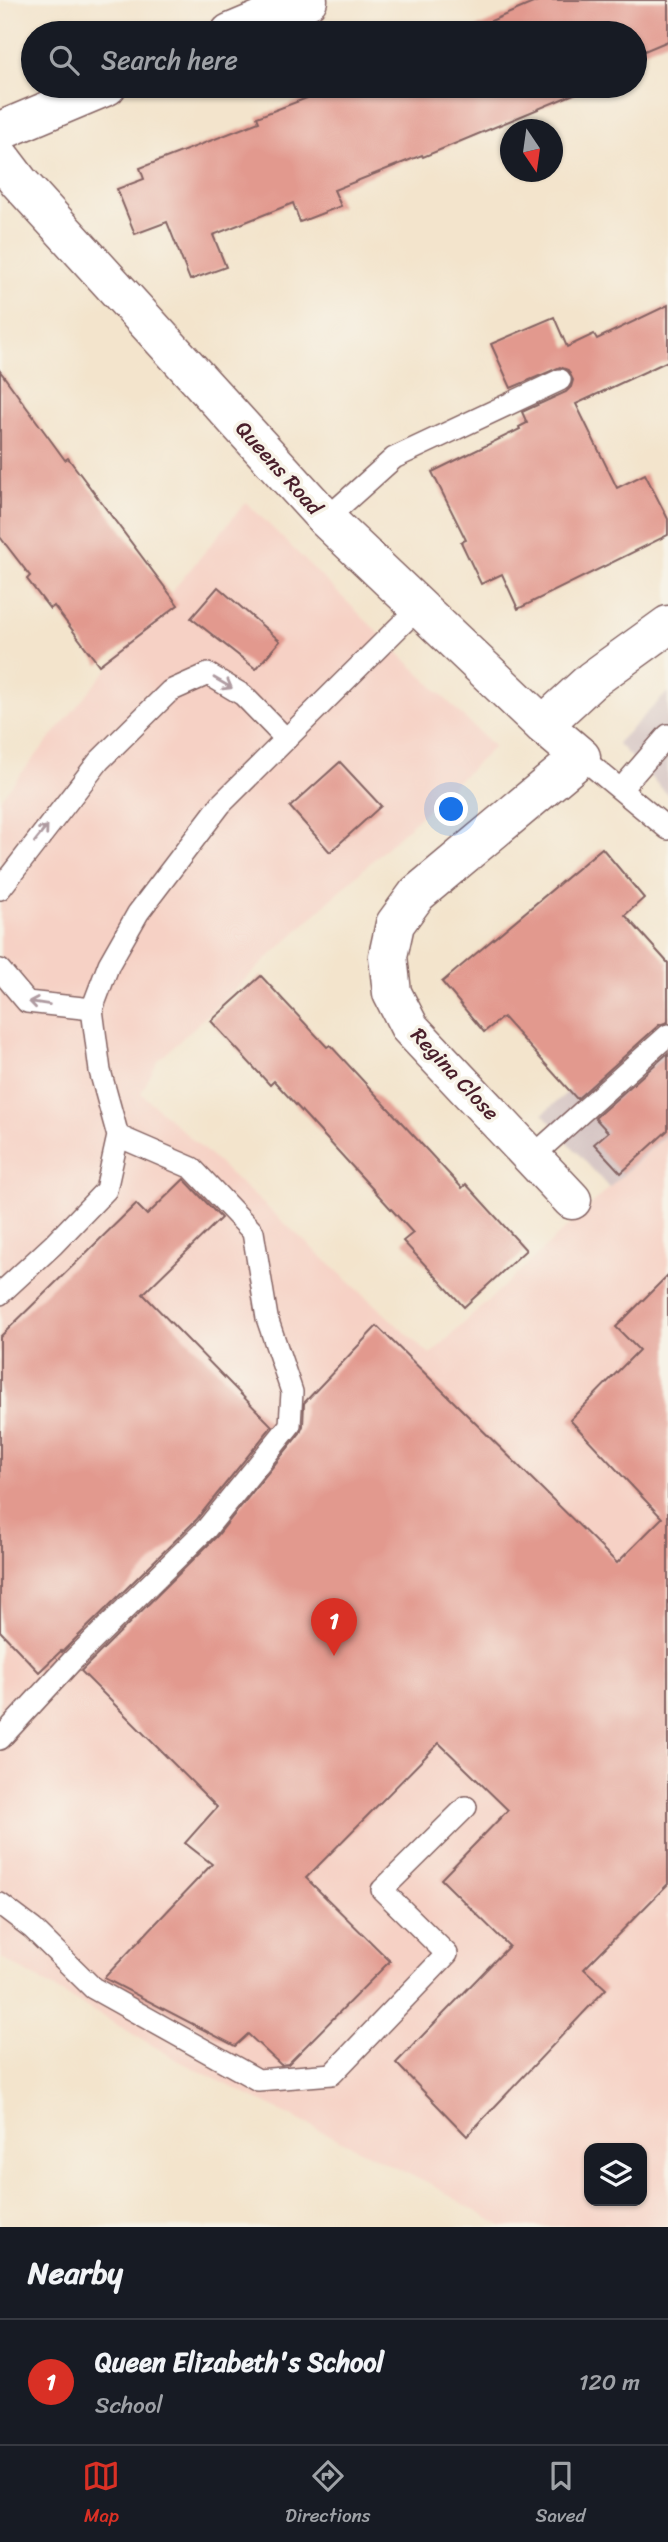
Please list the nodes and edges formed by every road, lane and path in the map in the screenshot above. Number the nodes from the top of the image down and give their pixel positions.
1 (308, 0) edge
2 (258, 21) edge
3 (78, 98) edge
4 (0, 131) edge
5 (0, 158) edge
6 (560, 380) dead end
7 (326, 519) junction
8 (419, 607) junction
9 (668, 625) edge
10 (543, 725) junction
11 (668, 735) edge
12 (286, 739) junction
13 (581, 757) junction
14 (621, 789) junction
15 (668, 829) edge
16 (0, 889) edge
17 (0, 970) edge
18 (92, 1009) junction
19 (668, 1035) edge
20 (118, 1136) junction
21 (533, 1156) junction
22 (572, 1200) dead end
23 (0, 1294) edge
24 (0, 1739) edge
25 (466, 1807) dead end
26 (0, 1904) edge

1 - 2 street
3 - 4 street
5 - 7 street, Queens Road
6 - 7 lane
7 - 8 street, Queens Road
8 - 10 street, Queens Road
8 - 12 lane
9 - 10 street
10 - 13 street, Queens Road
11 - 14 lane
16 -> 12 lane
12 - 18 lane
13 - 14 lane
13 - 21 street, Regina Close
14 - 15 lane
18 -> 17 lane
18 - 20 lane
19 - 21 lane
20 - 23 lane
20 - 24 lane
21 - 22 street, Regina Close
25 - 26 lane

